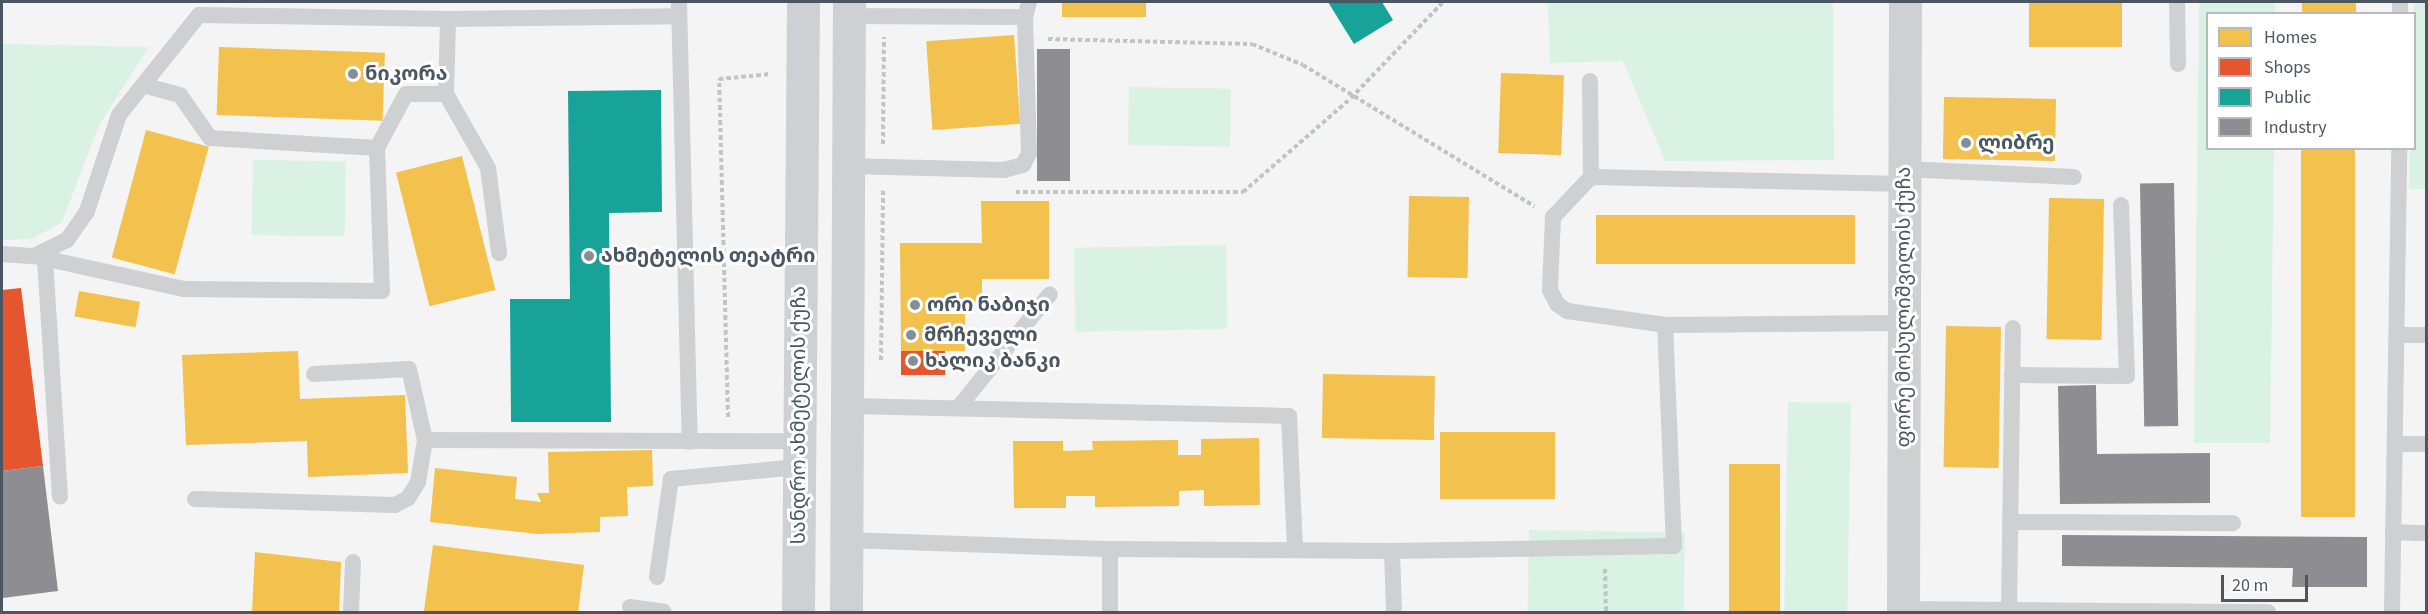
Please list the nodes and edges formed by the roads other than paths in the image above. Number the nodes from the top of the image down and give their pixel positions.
1 (803, 2) edge
2 (1905, 2) edge
3 (2177, 2) edge
4 (199, 8) edge
5 (679, 9) edge
6 (849, 9) edge
7 (1027, 9) edge
8 (448, 19) junction
9 (2178, 63) dead end
10 (1590, 81) dead end
11 (143, 85) junction
12 (446, 94) junction
13 (377, 147) junction
14 (2399, 150) edge
15 (848, 166) junction
16 (1904, 176) junction
17 (1591, 177) junction
18 (2074, 177) dead end
19 (2121, 205) dead end
20 (499, 253) dead end
21 (2, 254) edge
22 (40, 258) junction
23 (1050, 294) dead end
24 (1904, 323) junction
25 (1665, 325) junction
26 (2013, 328) dead end
27 (2397, 335) junction
28 (2427, 335) edge
29 (314, 374) dead end
30 (2012, 375) junction
31 (958, 408) junction
32 (848, 414) junction
33 (425, 440) junction
34 (690, 442) junction
35 (798, 443) junction
36 (2395, 444) junction
37 (2427, 444) edge
38 (60, 497) dead end
39 (195, 499) dead end
40 (2010, 522) junction
41 (2233, 523) dead end
42 (2393, 532) junction
43 (2427, 533) edge
44 (847, 540) junction
45 (1110, 549) junction
46 (1295, 550) junction
47 (1392, 551) junction
48 (353, 562) dead end
49 (657, 577) dead end
50 (630, 607) dead end
51 (2009, 610) junction
52 (1903, 611) edge
53 (351, 612) edge
54 (664, 612) edge
55 (798, 612) edge
56 (846, 612) edge
57 (1110, 612) edge
58 (1394, 612) edge
59 (2268, 612) edge
60 (2392, 612) edge

1 - 35 main road, სანდრო ახმეტელის ქუჩა
2 - 16 street, ფორე მოსულიშვილის ქუჩა
3 - 9 lane
4 - 8 lane
4 - 11 lane
5 - 8 lane
5 - 34 lane
6 - 7 lane
6 - 15 main road
7 - 15 lane
8 - 12 lane
10 - 17 lane
11 - 13 lane
11 - 22 lane
12 - 13 lane
12 - 20 lane
13 - 22 lane
14 - 27 lane
15 - 32 main road
16 - 17 lane
16 - 18 lane
16 - 24 street, ფორე მოსულიშვილის ქუჩა
17 - 25 lane
19 - 30 lane
21 - 22 lane
22 - 38 lane
23 - 31 lane
24 - 25 lane
24 - 52 street, ფორე მოსულიშვილის ქუჩა
25 - 47 lane
26 - 30 lane
27 - 28 lane
27 - 36 lane
29 - 33 lane
30 - 40 lane
31 - 32 lane
31 - 46 lane
32 - 35 main road
32 - 44 main road
33 - 34 lane
33 - 39 lane
34 - 35 lane
35 - 49 lane
35 - 55 main road, სანდრო ახმეტელის ქუჩა
36 - 37 lane
36 - 42 lane
40 - 41 lane
40 - 51 lane
42 - 43 lane
42 - 60 lane
44 - 45 lane
44 - 56 main road
45 - 46 lane
45 - 57 lane
46 - 47 lane
47 - 58 lane
48 - 53 lane
50 - 54 lane
51 - 52 lane
51 - 59 lane

